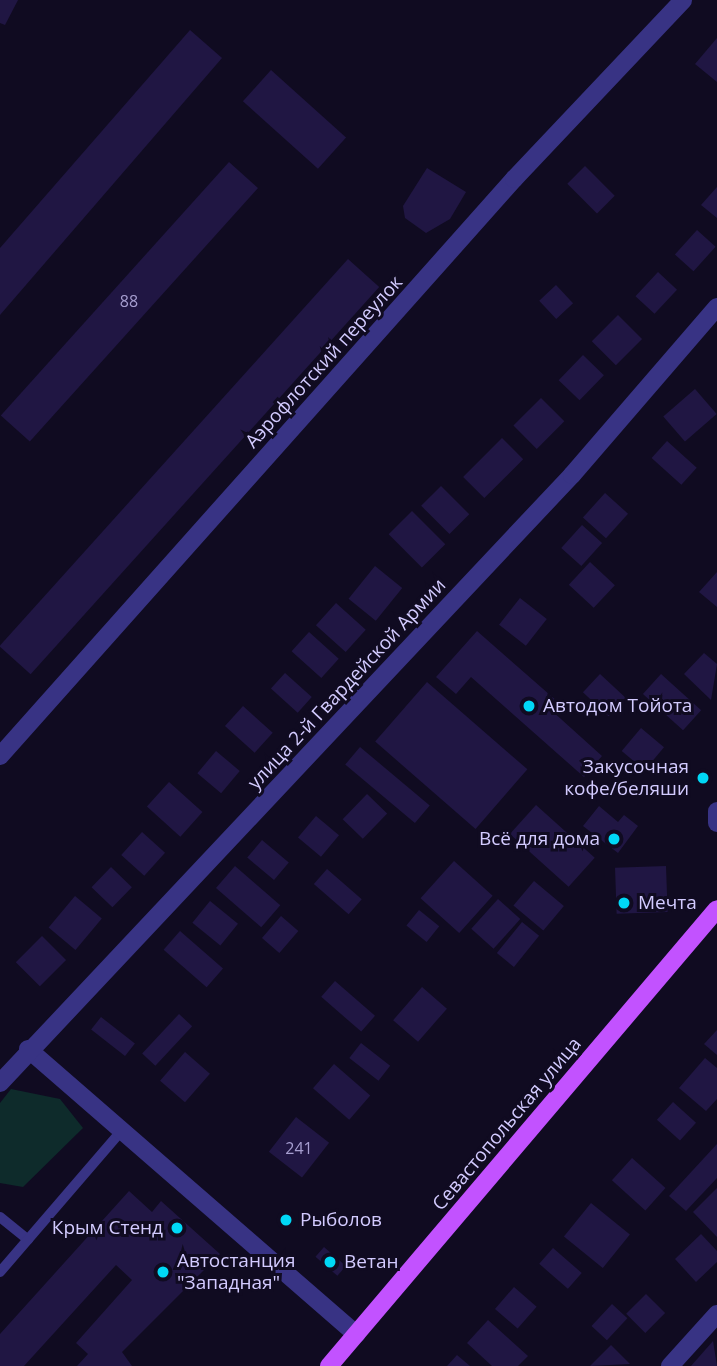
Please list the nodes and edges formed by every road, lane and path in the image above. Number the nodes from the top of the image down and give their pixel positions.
1 (683, 0) edge
2 (717, 307) edge
3 (0, 756) edge
4 (717, 811) edge
5 (717, 822) edge
6 (717, 909) edge
7 (28, 1049) junction
8 (0, 1083) edge
9 (122, 1130) junction
10 (0, 1217) edge
11 (28, 1240) junction
12 (0, 1272) edge
13 (717, 1314) edge
14 (356, 1334) junction
15 (329, 1366) edge
16 (670, 1366) edge

1 - 3 street, Аэрофлотский переулок
2 - 7 street, улица 2-й Гвардейской Армии
4 - 5 street
6 - 14 main road, Севастопольская улица
7 - 8 street, улица 2-й Гвардейской Армии
7 - 9 street
9 - 11 lane
9 - 14 street
10 - 11 lane
11 - 12 lane
13 - 16 street
14 - 15 main road, Севастопольская улица

